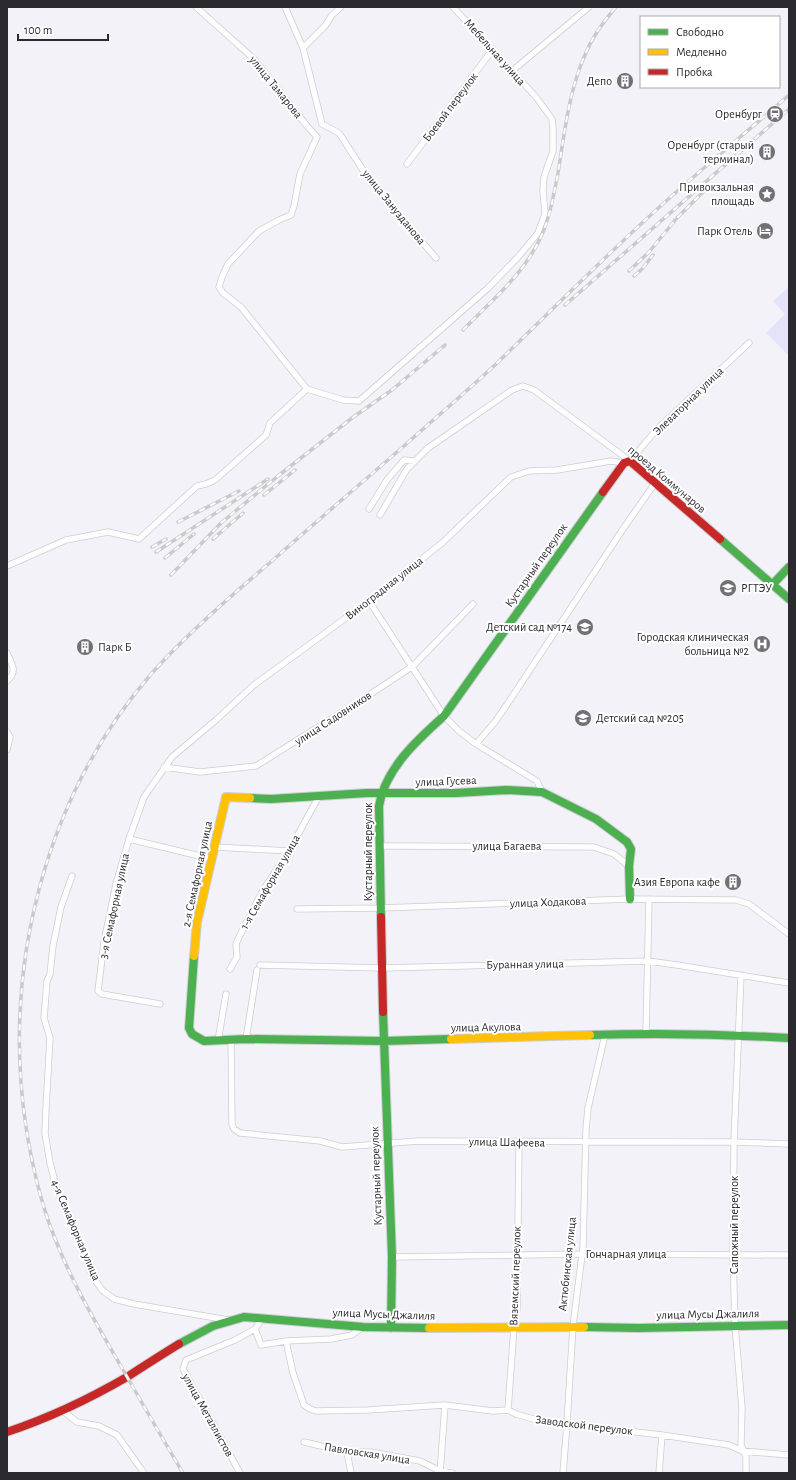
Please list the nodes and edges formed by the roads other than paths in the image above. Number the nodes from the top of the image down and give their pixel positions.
1 (196, 7) edge
2 (285, 7) edge
3 (341, 7) edge
4 (453, 7) edge
5 (589, 7) edge
6 (303, 48) junction
7 (493, 49) junction
8 (512, 71) junction
9 (322, 124) junction
10 (317, 137) junction
11 (407, 164) dead end
12 (436, 258) dead end
13 (749, 343) dead end
14 (307, 389) junction
15 (414, 461) junction
16 (627, 462) junction
17 (655, 483) junction
18 (368, 509) dead end
19 (380, 515) dead end
20 (7, 566) edge
21 (789, 567) edge
22 (772, 585) junction
23 (789, 599) edge
24 (369, 601) junction
25 (473, 604) dead end
26 (7, 653) edge
27 (413, 666) junction
28 (7, 681) edge
29 (444, 716) junction
30 (7, 732) edge
31 (476, 744) junction
32 (7, 750) edge
33 (164, 767) junction
34 (542, 792) junction
35 (381, 793) junction
36 (319, 796) junction
37 (226, 797) joint
38 (129, 839) junction
39 (379, 846) junction
40 (214, 847) junction
41 (289, 851) junction
42 (212, 859) junction
43 (629, 866) junction
44 (72, 876) dead end
45 (630, 899) junction
46 (649, 899) junction
47 (381, 908) junction
48 (297, 910) dead end
49 (789, 934) edge
50 (648, 962) junction
51 (382, 968) junction
52 (230, 969) dead end
53 (741, 975) junction
54 (789, 983) edge
55 (226, 994) dead end
56 (160, 1004) dead end
57 (189, 1028) joint
58 (646, 1033) junction
59 (605, 1035) junction
60 (739, 1035) junction
61 (789, 1038) edge
62 (246, 1039) junction
63 (231, 1040) junction
64 (218, 1041) junction
65 (383, 1041) junction
66 (519, 1142) junction
67 (586, 1142) junction
68 (734, 1142) junction
69 (387, 1144) junction
70 (789, 1144) edge
71 (583, 1254) junction
72 (733, 1255) junction
73 (789, 1255) edge
74 (516, 1256) junction
75 (392, 1257) junction
76 (262, 1319) junction
77 (228, 1320) junction
78 (735, 1325) junction
79 (789, 1325) edge
80 (573, 1326) junction
81 (363, 1327) junction
82 (514, 1327) junction
83 (391, 1328) junction
84 (255, 1329) junction
85 (286, 1341) junction
86 (445, 1405) junction
87 (62, 1410) junction
88 (508, 1410) junction
89 (567, 1424) junction
90 (7, 1432) edge
91 (662, 1435) junction
92 (304, 1442) dead end
93 (741, 1448) junction
94 (347, 1452) junction
95 (789, 1455) edge
96 (440, 1472) edge
97 (144, 1473) edge
98 (240, 1473) edge
99 (351, 1473) edge
100 (452, 1473) edge
101 (563, 1473) edge
102 (659, 1473) edge
103 (746, 1473) edge

1 - 10 street, улица Тамарова
2 - 6 street
3 - 6 street
4 - 7 street, Мебельная улица
5 - 8 street
6 - 9 street
7 - 8 street, Мебельная улица
7 - 11 street, Боевой переулок
8 - 14 street, Мебельная улица
9 - 10 street
9 - 12 street, улица Занузданова
10 - 14 street
13 - 16 street, Элеваторная улица
14 - 20 street
15 - 16 street, проезд Коммунаров
15 - 18 street
15 - 19 street
16 - 17 street, проезд Коммунаров
16 - 24 street, Виноградная улица
16 - 29 street, Кустарный переулок
17 - 22 street, проезд Коммунаров
17 - 31 street
21 - 22 street
22 - 23 street, проезд Коммунаров
24 - 27 street
24 - 33 street, Виноградная улица
25 - 27 street, улица Садовников
26 - 28 street
27 - 29 street
27 - 33 street, улица Садовников
29 - 31 street
29 - 35 street, Кустарный переулок
30 - 32 street
31 - 34 street
33 - 38 street, 3-я Семафорная улица
34 - 35 street, улица Гусева
34 - 43 street, улица Гусева
35 - 36 street, улица Гусева
35 - 39 street, Кустарный переулок
36 - 37 street, улица Гусева
36 - 41 street, 1-я Семафорная улица
37 - 40 street, 2-я Семафорная улица
38 - 42 street
38 - 56 street, 3-я Семафорная улица
39 - 43 street, улица Багаева
39 - 47 street, Кустарный переулок
40 - 41 street
40 - 42 street, 2-я Семафорная улица
41 - 52 street, 1-я Семафорная улица
42 - 57 street, 2-я Семафорная улица
43 - 45 street
44 - 77 street, 4-я Семафорная улица
45 - 46 street, улица Ходакова
45 - 47 street, улица Ходакова
46 - 49 street, улица Ходакова
46 - 50 street
47 - 48 street, улица Ходакова
47 - 51 street, Кустарный переулок
50 - 51 street, Буранная улица
50 - 53 street, Буранная улица
50 - 58 street
51 - 62 street, Буранная улица
51 - 65 street, Кустарный переулок
53 - 54 street, Буранная улица
53 - 60 street, Сапожный переулок
55 - 64 street
57 - 64 street, улица Акулова
58 - 59 street, улица Акулова
58 - 60 street, улица Акулова
59 - 65 street, улица Акулова
59 - 67 street, Актюбинская улица
60 - 61 street, улица Акулова
60 - 68 street, Сапожный переулок
62 - 63 street, улица Акулова
62 - 65 street, улица Акулова
63 - 64 street, улица Акулова
63 - 69 street, улица Шафеева
65 - 69 street, Кустарный переулок
66 - 67 street, улица Шафеева
66 - 69 street, улица Шафеева
66 - 74 street, Вяземский переулок
67 - 68 street, улица Шафеева
67 - 71 street, Актюбинская улица
68 - 70 street, улица Шафеева
68 - 72 street, Сапожный переулок
69 - 75 street, Кустарный переулок
71 - 72 street, Гончарная улица
71 - 74 street, Гончарная улица
71 - 80 street, Актюбинская улица
72 - 73 street, Гончарная улица
72 - 78 street, Сапожный переулок
74 - 75 street, Гончарная улица
74 - 82 street, Вяземский переулок
75 - 83 street, Кустарный переулок
76 - 77 street, улица Мусы Джалиля
76 - 81 street, улица Мусы Джалиля
76 - 84 street
77 - 87 street, улица Мусы Джалиля
78 - 79 street, улица Мусы Джалиля
78 - 80 street, улица Мусы Джалиля
78 - 93 street, Сапожный переулок
80 - 82 street, улица Мусы Джалиля
80 - 89 street, Актюбинская улица
81 - 83 street, улица Мусы Джалиля
81 - 85 street
82 - 83 street, улица Мусы Джалиля
82 - 88 street, Вяземский переулок
84 - 85 street
84 - 98 street, улица Металлистов
85 - 86 street, Заводской переулок
86 - 88 street, Заводской переулок
86 - 96 street
87 - 90 street, улица Мусы Джалиля
87 - 97 street
88 - 89 street, Заводской переулок
89 - 91 street, Заводской переулок
89 - 101 street, Актюбинская улица
91 - 93 street, Заводской переулок
91 - 102 street
92 - 94 street, Павловская улица
93 - 95 street
93 - 103 street, Сапожный переулок
94 - 96 street, Павловская улица
94 - 99 street
96 - 100 street, Павловская улица

